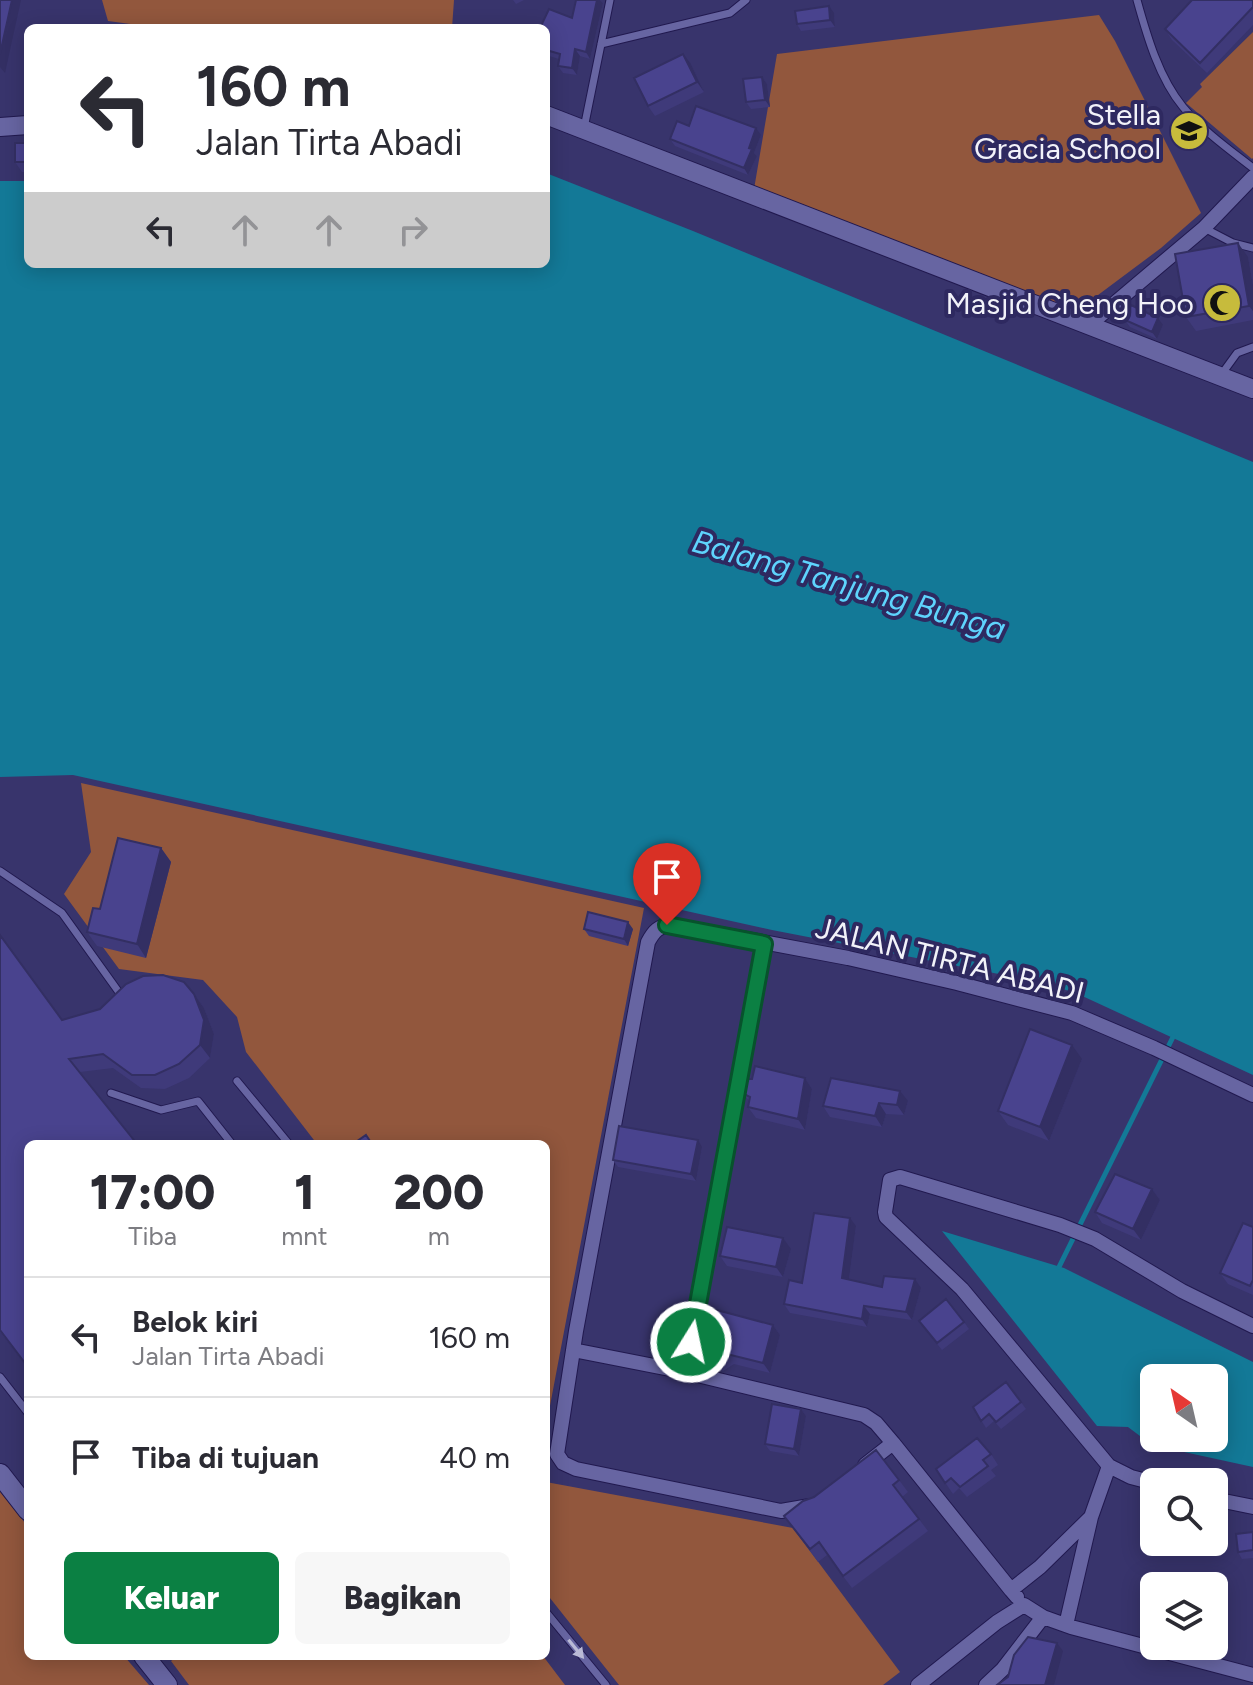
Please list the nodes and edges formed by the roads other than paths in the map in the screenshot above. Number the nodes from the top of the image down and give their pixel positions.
1 (610, 0) edge
2 (746, 0) edge
3 (1137, 0) edge
4 (601, 44) junction
5 (550, 116) edge
6 (24, 125) edge
7 (0, 127) edge
8 (584, 128) junction
9 (1253, 168) edge
10 (1253, 177) edge
11 (1204, 228) junction
12 (1253, 248) edge
13 (1089, 325) junction
14 (1253, 347) edge
15 (1220, 377) junction
16 (1253, 389) edge
17 (0, 871) edge
18 (764, 944) junction
19 (118, 991) edge
20 (237, 1081) dead end
21 (111, 1093) dead end
22 (1253, 1095) edge
23 (229, 1140) edge
24 (286, 1140) edge
25 (1253, 1326) edge
26 (573, 1350) junction
27 (685, 1372) junction
28 (0, 1377) edge
29 (24, 1408) edge
30 (893, 1443) junction
31 (1109, 1466) junction
32 (0, 1474) edge
33 (850, 1477) edge
34 (1140, 1479) edge
35 (828, 1493) edge
36 (1228, 1502) edge
37 (24, 1505) edge
38 (1253, 1507) edge
39 (1091, 1517) junction
40 (1011, 1590) junction
41 (1024, 1605) junction
42 (550, 1617) edge
43 (1043, 1617) junction
44 (1066, 1625) junction
45 (147, 1660) edge
46 (1253, 1675) edge
47 (167, 1685) edge
48 (606, 1685) edge
49 (918, 1685) edge
50 (986, 1685) edge

1 - 4 lane
2 - 4 lane
3 - 9 lane
4 - 8 lane
5 - 8 street
6 - 7 street
8 - 13 street
10 - 11 street
11 - 12 lane
11 - 13 street
13 - 15 street
14 - 15 lane
15 - 16 street
17 - 19 lane
18 - 22 street, JALAN TIRTA ABADI
18 - 26 street, JALAN TIRTA ABADI
18 - 27 street
20 - 24 lane
21 - 23 lane
25 - 31 street
26 - 27 street
26 - 35 street
27 - 30 street
28 - 29 lane
30 - 33 street
30 - 40 street
31 - 34 street
31 - 39 street
32 - 37 main road
36 - 38 street
39 - 40 street
39 - 44 street
40 - 41 street
41 - 43 street
41 - 49 street
42 -> 48 lane
43 - 44 street
43 - 50 street
44 - 46 street
45 - 47 main road

